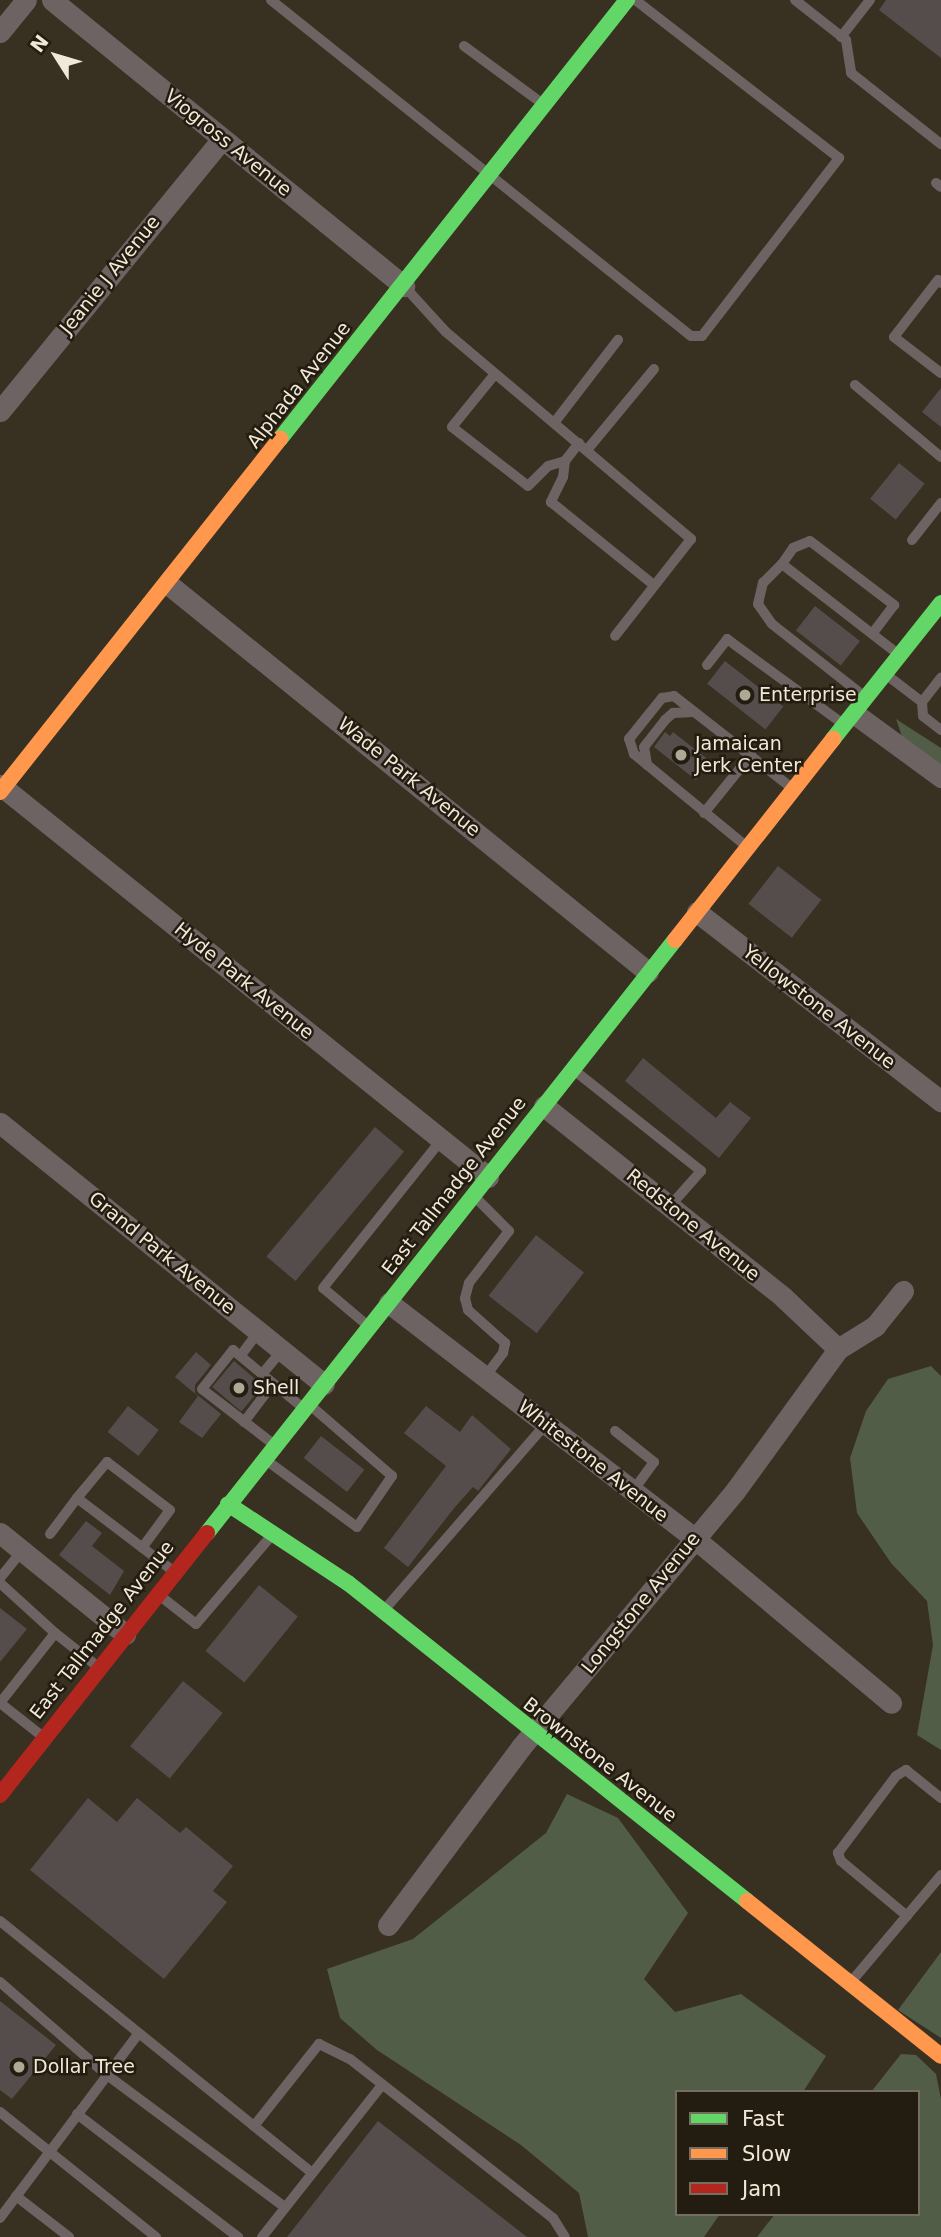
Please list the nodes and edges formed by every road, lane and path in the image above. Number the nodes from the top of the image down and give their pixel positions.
1 (26, 0) edge
2 (52, 0) edge
3 (271, 0) edge
4 (627, 0) edge
5 (635, 0) edge
6 (795, 0) edge
7 (870, 0) edge
8 (0, 32) edge
9 (841, 37) junction
10 (464, 46) dead end
11 (545, 106) junction
12 (221, 140) junction
13 (941, 144) edge
14 (492, 173) junction
15 (941, 283) edge
16 (404, 286) junction
17 (618, 341) dead end
18 (654, 369) dead end
19 (941, 373) edge
20 (495, 374) junction
21 (855, 385) dead end
22 (0, 411) edge
23 (554, 422) junction
24 (583, 446) junction
25 (941, 457) edge
26 (565, 461) junction
27 (941, 503) edge
28 (912, 540) dead end
29 (782, 564) junction
30 (168, 584) junction
31 (654, 586) junction
32 (941, 603) edge
33 (872, 634) junction
34 (615, 636) dead end
35 (900, 656) junction
36 (707, 665) dead end
37 (886, 674) junction
38 (941, 678) edge
39 (922, 702) junction
40 (694, 712) junction
41 (856, 713) junction
42 (941, 730) edge
43 (751, 755) junction
44 (647, 765) junction
45 (941, 777) edge
46 (1, 788) edge
47 (794, 790) junction
48 (705, 813) junction
49 (748, 848) junction
50 (697, 912) junction
51 (648, 972) junction
52 (573, 1069) junction
53 (941, 1101) edge
54 (544, 1106) junction
55 (0, 1123) edge
56 (441, 1140) junction
57 (488, 1177) junction
58 (473, 1195) junction
59 (670, 1206) junction
60 (903, 1291) dead end
61 (389, 1304) junction
62 (369, 1327) junction
63 (259, 1331) junction
64 (838, 1349) junction
65 (282, 1350) junction
66 (241, 1355) junction
67 (257, 1371) junction
68 (485, 1377) junction
69 (273, 1384) junction
70 (324, 1384) junction
71 (305, 1406) junction
72 (244, 1422) junction
73 (546, 1424) junction
74 (615, 1431) dead end
75 (274, 1445) junction
76 (264, 1458) junction
77 (633, 1491) junction
78 (77, 1498) junction
79 (228, 1504) junction
80 (0, 1533) edge
81 (50, 1534) dead end
82 (273, 1534) junction
83 (694, 1538) junction
84 (142, 1548) junction
85 (23, 1551) junction
86 (174, 1572) junction
87 (0, 1581) edge
88 (157, 1594) junction
89 (383, 1611) junction
90 (55, 1633) junction
91 (125, 1634) junction
92 (99, 1667) junction
93 (0, 1703) edge
94 (891, 1703) dead end
95 (532, 1734) junction
96 (44, 1738) junction
97 (0, 1795) edge
98 (941, 1798) edge
99 (941, 1875) edge
100 (907, 1916) junction
101 (0, 1921) edge
102 (388, 1925) dead end
103 (0, 1982) edge
104 (850, 1984) junction
105 (139, 2033) junction
106 (941, 2056) edge
107 (107, 2075) junction
108 (382, 2085) junction
109 (0, 2112) edge
110 (78, 2115) junction
111 (254, 2126) junction
112 (48, 2153) junction
113 (312, 2173) junction
114 (16, 2196) junction
115 (285, 2207) junction
116 (0, 2218) edge
117 (69, 2237) edge
118 (156, 2237) edge
119 (238, 2237) edge
120 (262, 2237) edge
121 (565, 2237) edge

1 - 8 street
2 - 12 street, Viogross Avenue
3 - 14 lane
4 - 11 street, Alphada Avenue
5 - 14 lane
6 - 9 lane
7 - 9 lane
9 - 13 lane
10 - 11 lane
11 - 14 street, Alphada Avenue
12 - 16 street, Viogross Avenue
12 - 22 street, Jeanie J Avenue
14 - 16 street, Alphada Avenue
15 - 19 lane
16 - 20 lane
16 - 30 street, Alphada Avenue
17 - 23 lane
18 - 24 lane
20 - 23 lane
20 - 26 lane
21 - 25 lane
23 - 24 lane
24 - 26 lane
24 - 31 lane
26 - 31 lane
27 - 28 lane
29 - 33 lane
29 - 33 lane
29 - 41 lane
30 - 46 street, Alphada Avenue
30 - 51 street, Wade Park Avenue
31 - 34 lane
32 - 35 street, East Tallmadge Avenue
33 - 35 lane
35 - 37 street, East Tallmadge Avenue
36 - 41 lane
37 - 39 lane
37 - 41 street, East Tallmadge Avenue
38 - 39 lane
39 - 42 lane
40 - 43 lane
40 - 44 lane
40 - 44 lane
41 - 45 street
41 - 47 street, East Tallmadge Avenue
43 - 47 lane
43 - 48 lane
44 - 48 lane
46 - 56 street, Hyde Park Avenue
47 - 49 street, East Tallmadge Avenue
48 - 49 lane
49 - 50 street, East Tallmadge Avenue
50 - 51 street, East Tallmadge Avenue
50 - 53 street, Yellowstone Avenue
51 - 52 street, East Tallmadge Avenue
52 - 54 street, East Tallmadge Avenue
52 - 59 lane
54 - 57 street, East Tallmadge Avenue
54 - 59 street, Redstone Avenue
55 - 63 street, Grand Park Avenue
56 - 57 street, Hyde Park Avenue
56 - 62 lane
57 - 58 street, East Tallmadge Avenue
58 - 61 street, East Tallmadge Avenue
58 - 68 lane
59 - 64 street, Redstone Avenue
60 - 64 street, Longstone Avenue
61 - 62 street, East Tallmadge Avenue
61 - 68 street, Whitestone Avenue
62 - 70 street, East Tallmadge Avenue
63 - 65 street, Grand Park Avenue
63 - 66 lane
64 - 83 street, Longstone Avenue
65 - 67 lane
65 - 70 street, Grand Park Avenue
66 - 67 lane
66 - 72 lane
67 - 69 lane
68 - 73 street, Whitestone Avenue
69 - 71 lane
69 - 72 lane
70 - 71 street, East Tallmadge Avenue
71 - 75 street, East Tallmadge Avenue
71 - 76 lane
72 - 75 lane
73 - 77 street, Whitestone Avenue
73 - 89 lane
74 - 77 lane
75 - 76 street, East Tallmadge Avenue
76 - 79 street, East Tallmadge Avenue
77 - 83 street, Whitestone Avenue
78 - 81 lane
78 - 84 lane
78 - 84 lane
79 - 82 street, Brownstone Avenue
79 - 86 street, East Tallmadge Avenue
80 - 85 street
82 - 88 lane
82 - 89 street, Brownstone Avenue
83 - 94 street, Whitestone Avenue
83 - 95 street, Longstone Avenue
84 - 86 lane
85 - 87 lane
85 - 91 street
86 - 88 street, East Tallmadge Avenue
87 - 90 lane
88 - 91 street, East Tallmadge Avenue
89 - 95 street, Brownstone Avenue
90 - 92 lane
90 - 93 lane
91 - 92 street, East Tallmadge Avenue
92 - 96 street, East Tallmadge Avenue
93 - 96 lane
95 - 102 street, Longstone Avenue
95 - 104 street, Brownstone Avenue
96 - 97 street, East Tallmadge Avenue
98 - 100 lane
99 - 100 lane
100 - 104 lane
101 - 105 lane
103 - 107 lane
104 - 106 street, Brownstone Avenue
105 - 107 lane
105 - 111 lane
107 - 110 lane
107 - 115 lane
108 - 111 lane
108 - 113 lane
108 - 121 lane
109 - 112 lane
110 - 112 lane
110 - 119 lane
111 - 113 lane
112 - 114 lane
112 - 118 lane
113 - 115 lane
114 - 116 lane
114 - 117 lane
115 - 120 lane

